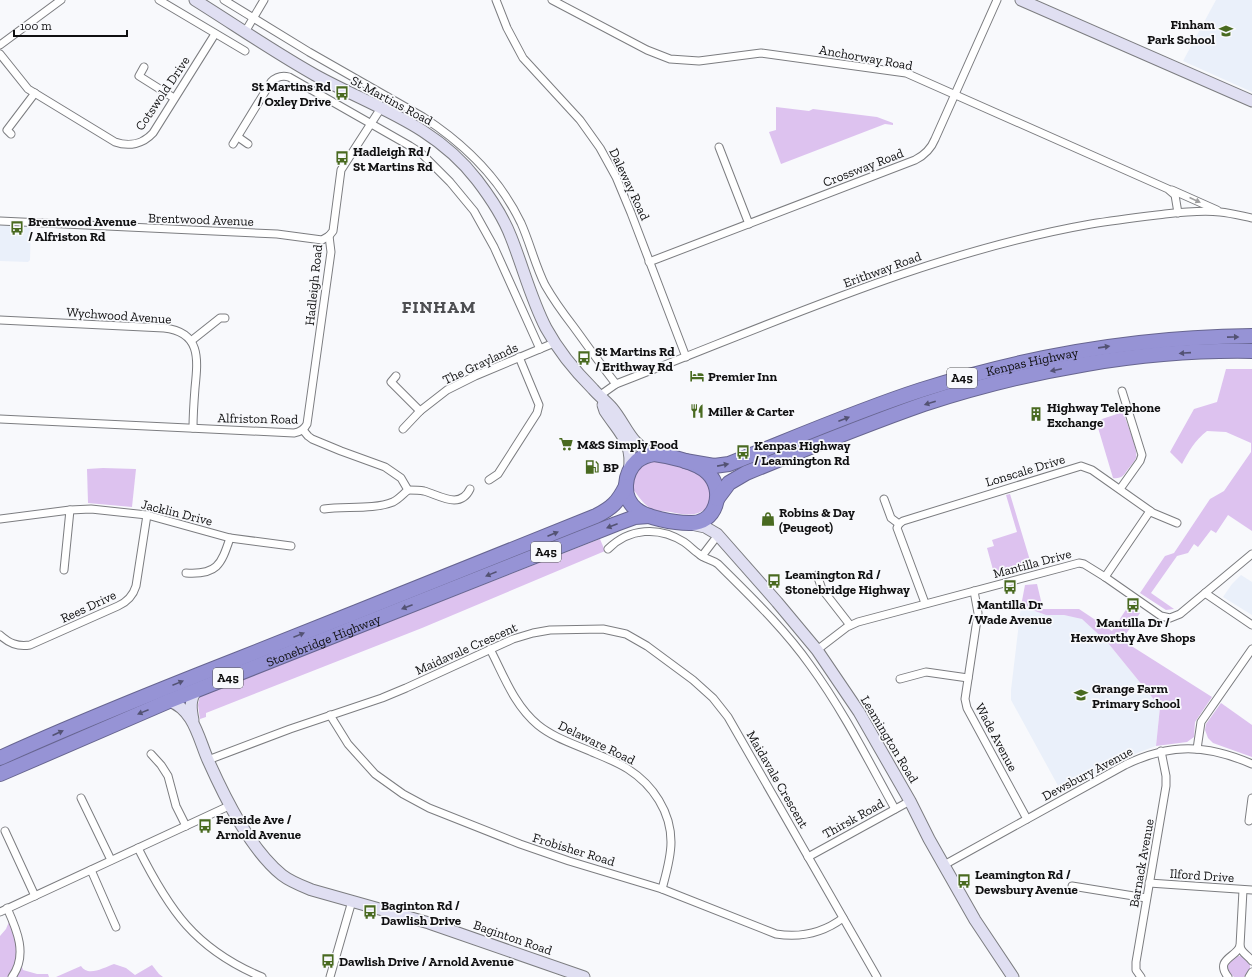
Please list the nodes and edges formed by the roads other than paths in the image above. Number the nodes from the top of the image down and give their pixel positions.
1 (61, 0) edge
2 (159, 0) edge
3 (195, 0) edge
4 (224, 0) edge
5 (264, 0) edge
6 (496, 0) edge
7 (552, 0) edge
8 (997, 0) edge
9 (1021, 0) edge
10 (254, 18) junction
11 (245, 32) junction
12 (215, 34) junction
13 (0, 45) edge
14 (245, 51) dead end
15 (0, 54) edge
16 (144, 67) dead end
17 (35, 93) junction
18 (956, 94) junction
19 (174, 98) junction
20 (1252, 102) edge
21 (381, 108) junction
22 (370, 124) junction
23 (11, 134) dead end
24 (238, 137) junction
25 (233, 144) dead end
26 (248, 144) dead end
27 (719, 147) dead end
28 (1168, 189) junction
29 (1188, 212) joint
30 (1222, 212) junction
31 (1178, 213) junction
32 (1252, 218) edge
33 (0, 221) edge
34 (749, 224) junction
35 (329, 236) junction
36 (649, 262) junction
37 (225, 318) dead end
38 (0, 320) edge
39 (1252, 336) edge
40 (191, 341) junction
41 (554, 343) junction
42 (540, 349) junction
43 (1252, 351) edge
44 (686, 356) junction
45 (519, 357) junction
46 (396, 376) dead end
47 (616, 384) junction
48 (1122, 391) dead end
49 (599, 396) junction
50 (420, 411) junction
51 (0, 419) edge
52 (192, 428) junction
53 (403, 429) dead end
54 (303, 430) junction
55 (654, 454) junction
56 (685, 461) junction
57 (628, 479) junction
58 (489, 480) dead end
59 (470, 489) dead end
60 (1120, 489) junction
61 (408, 490) junction
62 (884, 499) dead end
63 (716, 504) junction
64 (324, 509) dead end
65 (70, 510) junction
66 (1150, 511) junction
67 (147, 515) junction
68 (649, 516) junction
69 (0, 519) edge
70 (1177, 523) dead end
71 (690, 524) junction
72 (899, 524) junction
73 (718, 535) junction
74 (230, 538) junction
75 (290, 546) dead end
76 (608, 550) dead end
77 (1252, 554) edge
78 (702, 556) junction
79 (64, 570) dead end
80 (186, 573) dead end
81 (817, 575) dead end
82 (1105, 577) junction
83 (974, 591) junction
84 (1205, 593) junction
85 (925, 603) junction
86 (850, 625) junction
87 (1252, 625) edge
88 (0, 635) edge
89 (490, 649) junction
90 (1252, 649) edge
91 (817, 650) junction
92 (968, 678) junction
93 (900, 679) dead end
94 (197, 690) junction
95 (170, 701) junction
96 (330, 715) junction
97 (193, 723) junction
98 (22, 748) junction
99 (1196, 749) junction
100 (1162, 751) junction
101 (0, 754) edge
102 (151, 754) dead end
103 (0, 758) edge
104 (208, 760) junction
105 (1252, 764) edge
106 (14, 768) junction
107 (0, 774) edge
108 (0, 778) edge
109 (81, 798) dead end
110 (1252, 798) edge
111 (910, 801) junction
112 (231, 805) junction
113 (895, 809) junction
114 (1027, 819) junction
115 (1248, 823) edge
116 (186, 826) junction
117 (5, 831) dead end
118 (138, 848) junction
119 (808, 857) junction
120 (111, 860) junction
121 (944, 865) junction
122 (91, 870) junction
123 (1149, 883) junction
124 (1072, 886) dead end
125 (662, 889) junction
126 (1243, 890) junction
127 (1252, 890) edge
128 (35, 896) junction
129 (1146, 898) junction
130 (352, 901) junction
131 (7, 908) junction
132 (0, 912) edge
133 (843, 918) junction
134 (116, 927) dead end
135 (1240, 946) junction
136 (1252, 961) edge
137 (1252, 972) edge
138 (12, 977) edge
139 (262, 977) edge
140 (330, 977) edge
141 (584, 977) edge
142 (877, 977) edge
143 (1013, 977) edge
144 (1141, 977) edge
145 (1228, 977) edge
146 (1249, 977) edge

1 - 13 street
2 - 12 street
3 - 11 main road, St Martins Road
4 - 10 street, St Martins Road
5 - 10 street
6 - 36 street, Daleway Road
7 - 18 street, Anchorway Road
8 - 18 street, Crossway Road
9 - 20 main road
10 - 11 street
10 - 47 street, St Martins Road
11 - 21 main road, St Martins Road
12 - 14 street
12 - 19 street, Cotswold Drive
15 - 17 street, Cotswold Drive
16 - 19 street
17 - 19 street, Cotswold Drive
17 - 23 street
18 - 28 street, Anchorway Road
18 - 34 street, Crossway Road
21 - 22 street, Hadleigh Road
21 - 41 main road, St Martins Road
22 - 24 street
22 - 35 street, Hadleigh Road
22 - 42 street
24 - 25 street
24 - 26 street
27 - 34 street
28 -> 30 street, Anchorway Road
28 - 31 street
29 - 30 street, Anchorway Road
29 - 31 street, Erithway Road
30 - 32 street, Anchorway Road
31 - 44 street, Erithway Road
33 - 35 street, Brentwood Avenue
34 - 36 street, Crossway Road
35 - 54 street, Hadleigh Road
36 - 44 street, Daleway Road
37 - 40 street
38 - 40 street, Wychwood Avenue
56 -> 39 highway, Kenpas Highway / A45
40 - 52 street
41 - 42 street, The Graylands
41 - 49 main road, St Martins Road
42 - 45 street, The Graylands
43 -> 63 highway, Kenpas Highway / A45
44 - 47 street, Erithway Road
45 - 50 street, The Graylands
45 - 58 street
46 - 50 street
47 - 49 street, Erithway Road
48 - 60 street
49 - 55 main road, St Martins Road
49 - 57 main road, St Martins Road
50 - 53 street, The Graylands
51 - 52 street, Alfriston Road
52 - 54 street, Alfriston Road
54 - 61 street, Alfriston Road
55 - 56 highway
55 - 57 highway
56 - 63 highway
57 - 68 highway
98 -> 57 highway, Stonebridge Highway / A45
59 - 61 street
60 - 66 street, Lonscale Drive
60 - 72 street, Lonscale Drive
61 - 64 street
62 - 72 street
63 - 71 highway
63 - 73 main road
65 - 67 street, Jacklin Drive
65 - 69 street, Jacklin Drive
65 - 79 street
66 - 70 street, Lonscale Drive
66 - 82 street
67 - 74 street, Jacklin Drive
67 - 88 street, Rees Drive
68 - 71 highway
68 -> 94 highway, Stonebridge Highway / A45
71 - 73 main road, Leamington Road
72 - 85 street
73 - 78 street
73 - 91 main road, Leamington Road
74 - 75 street, Jacklin Drive
74 - 80 street
76 - 78 street
77 - 84 street, Mantilla Drive
78 - 113 street
81 - 86 street
82 - 83 street, Mantilla Drive
82 - 84 street, Mantilla Drive
83 - 85 street, Mantilla Drive
83 - 92 street, Wade Avenue
84 - 87 street
85 - 86 street, Mantilla Drive
86 - 91 street, Mantilla Drive
89 - 96 street, Maidavale Crescent
89 - 119 street, Maidavale Crescent
89 - 125 street, Delaware Road
90 - 99 street
91 - 111 main road, Leamington Road
92 - 93 street
92 - 114 street, Wade Avenue
94 - 95 highway, Stonebridge Highway / A45
94 - 97 main road, Baginton Road
95 - 97 main road, Baginton Road
95 -> 106 highway, Stonebridge Highway / A45
96 - 104 street, Maidavale Crescent
96 - 125 street, Frobisher Road
97 - 104 main road, Baginton Road
98 - 101 highway, A45
98 - 103 highway, Stonebridge Highway / A45
99 - 100 street, Dewsbury Avenue
99 - 105 street, Dewsbury Avenue
100 - 114 street, Dewsbury Avenue
100 - 123 street, Barnack Avenue
102 - 116 street
104 - 112 main road, Baginton Road
106 - 107 highway, Stonebridge Highway / A45
106 - 108 highway
109 - 120 street
110 - 115 street
111 - 113 street, Thirsk Road
111 - 121 main road, Leamington Road
112 - 116 street
112 - 130 main road, Baginton Road
113 - 119 street, Thirsk Road
114 - 121 street, Dewsbury Avenue
116 - 118 street
117 - 128 street
118 - 120 street
118 - 139 street
119 - 133 street, Maidavale Crescent
120 - 122 street
121 - 143 main road, Leamington Road
122 - 128 street
122 - 134 street
123 - 126 street, Ilford Drive
123 - 129 street, Barnack Avenue
124 - 129 street
125 - 133 street, Frobisher Road
126 - 127 street, Ilford Drive
126 - 135 street
128 - 131 street
129 - 144 street, Barnack Avenue
130 - 140 street
130 - 141 main road, Baginton Road
131 - 132 street
131 - 138 street
133 - 142 street, Maidavale Crescent
135 - 136 street
135 - 145 street
137 - 146 street

